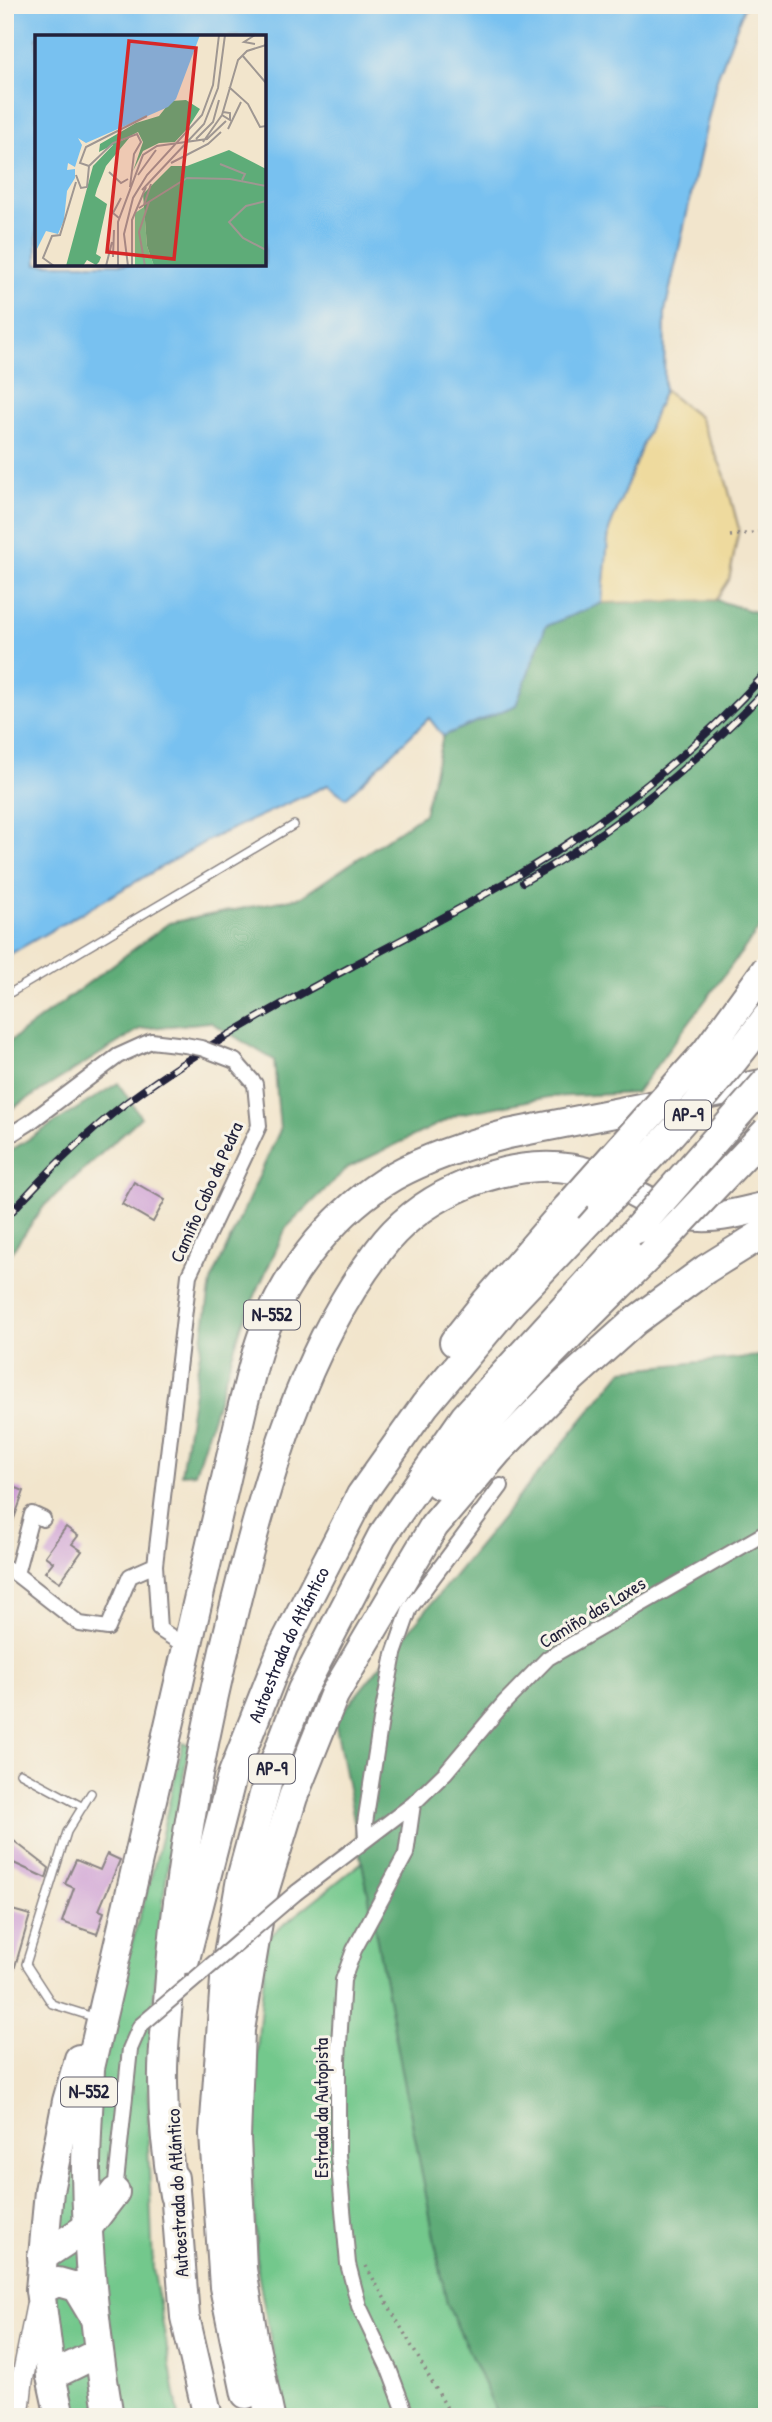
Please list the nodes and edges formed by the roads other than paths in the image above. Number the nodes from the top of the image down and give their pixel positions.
1 (294, 825) dead end
2 (767, 968) edge
3 (5, 996) edge
4 (767, 1017) edge
5 (767, 1082) edge
6 (767, 1131) edge
7 (5, 1138) edge
8 (767, 1206) edge
9 (767, 1231) edge
10 (501, 1486) dead end
11 (43, 1519) dead end
12 (767, 1532) edge
13 (155, 1565) junction
14 (11, 1571) edge
15 (187, 1647) junction
16 (20, 1773) dead end
17 (232, 1776) junction
18 (91, 1793) dead end
19 (413, 1804) junction
20 (83, 1807) junction
21 (366, 1838) junction
22 (134, 1871) junction
23 (242, 1879) junction
24 (90, 2016) junction
25 (115, 2192) junction
26 (174, 2195) junction
27 (89, 2226) junction
28 (42, 2257) junction
29 (93, 2284) junction
30 (40, 2290) junction
31 (94, 2317) junction
32 (98, 2353) junction
33 (51, 2376) junction
34 (18, 2417) edge
35 (25, 2417) edge
36 (60, 2417) edge
37 (109, 2417) edge
38 (208, 2417) edge
39 (252, 2417) edge
40 (270, 2417) edge
41 (407, 2417) edge

1 - 3 lane
2 - 17 highway, bridge
4 - 17 highway, Autoestrada do Atlántico / AP-9, bridge
5 - 15 highway, N-552
5 - 23 highway, Autoestrada do Atlántico / AP-9, bridge
6 - 23 highway, bridge
7 - 13 street, Camiño Cabo da Pedra, bridge
8 - 26 highway
9 - 40 highway
10 - 21 street
11 - 14 street
12 - 19 street, Camiño das Laxes
13 - 14 street
13 - 15 street, Camiño Cabo da Pedra
15 - 22 highway, N-552
16 - 20 lane
17 - 26 highway, Autoestrada do Atlántico / AP-9
18 - 20 lane
19 - 21 street, Camiño das Laxes
19 - 41 street, Estrada da Autopista
20 - 24 lane
21 - 25 street, Camiño das Laxes, bridge
22 - 24 highway, N-552
22 - 27 highway, N-552
23 - 39 highway, Autoestrada do Atlántico / AP-9
24 - 28 highway, N-552
25 - 27 highway
25 - 29 highway
26 - 38 highway, Autoestrada do Atlántico / AP-9
27 - 28 highway
27 - 29 highway, N-552
28 - 30 highway, N-552
29 - 31 highway, N-552
30 - 31 highway
30 - 33 highway, N-552
30 - 34 main road
31 - 32 highway, N-552
32 - 33 highway
32 - 37 highway, N-552
33 - 35 main road
33 - 36 highway, N-552

